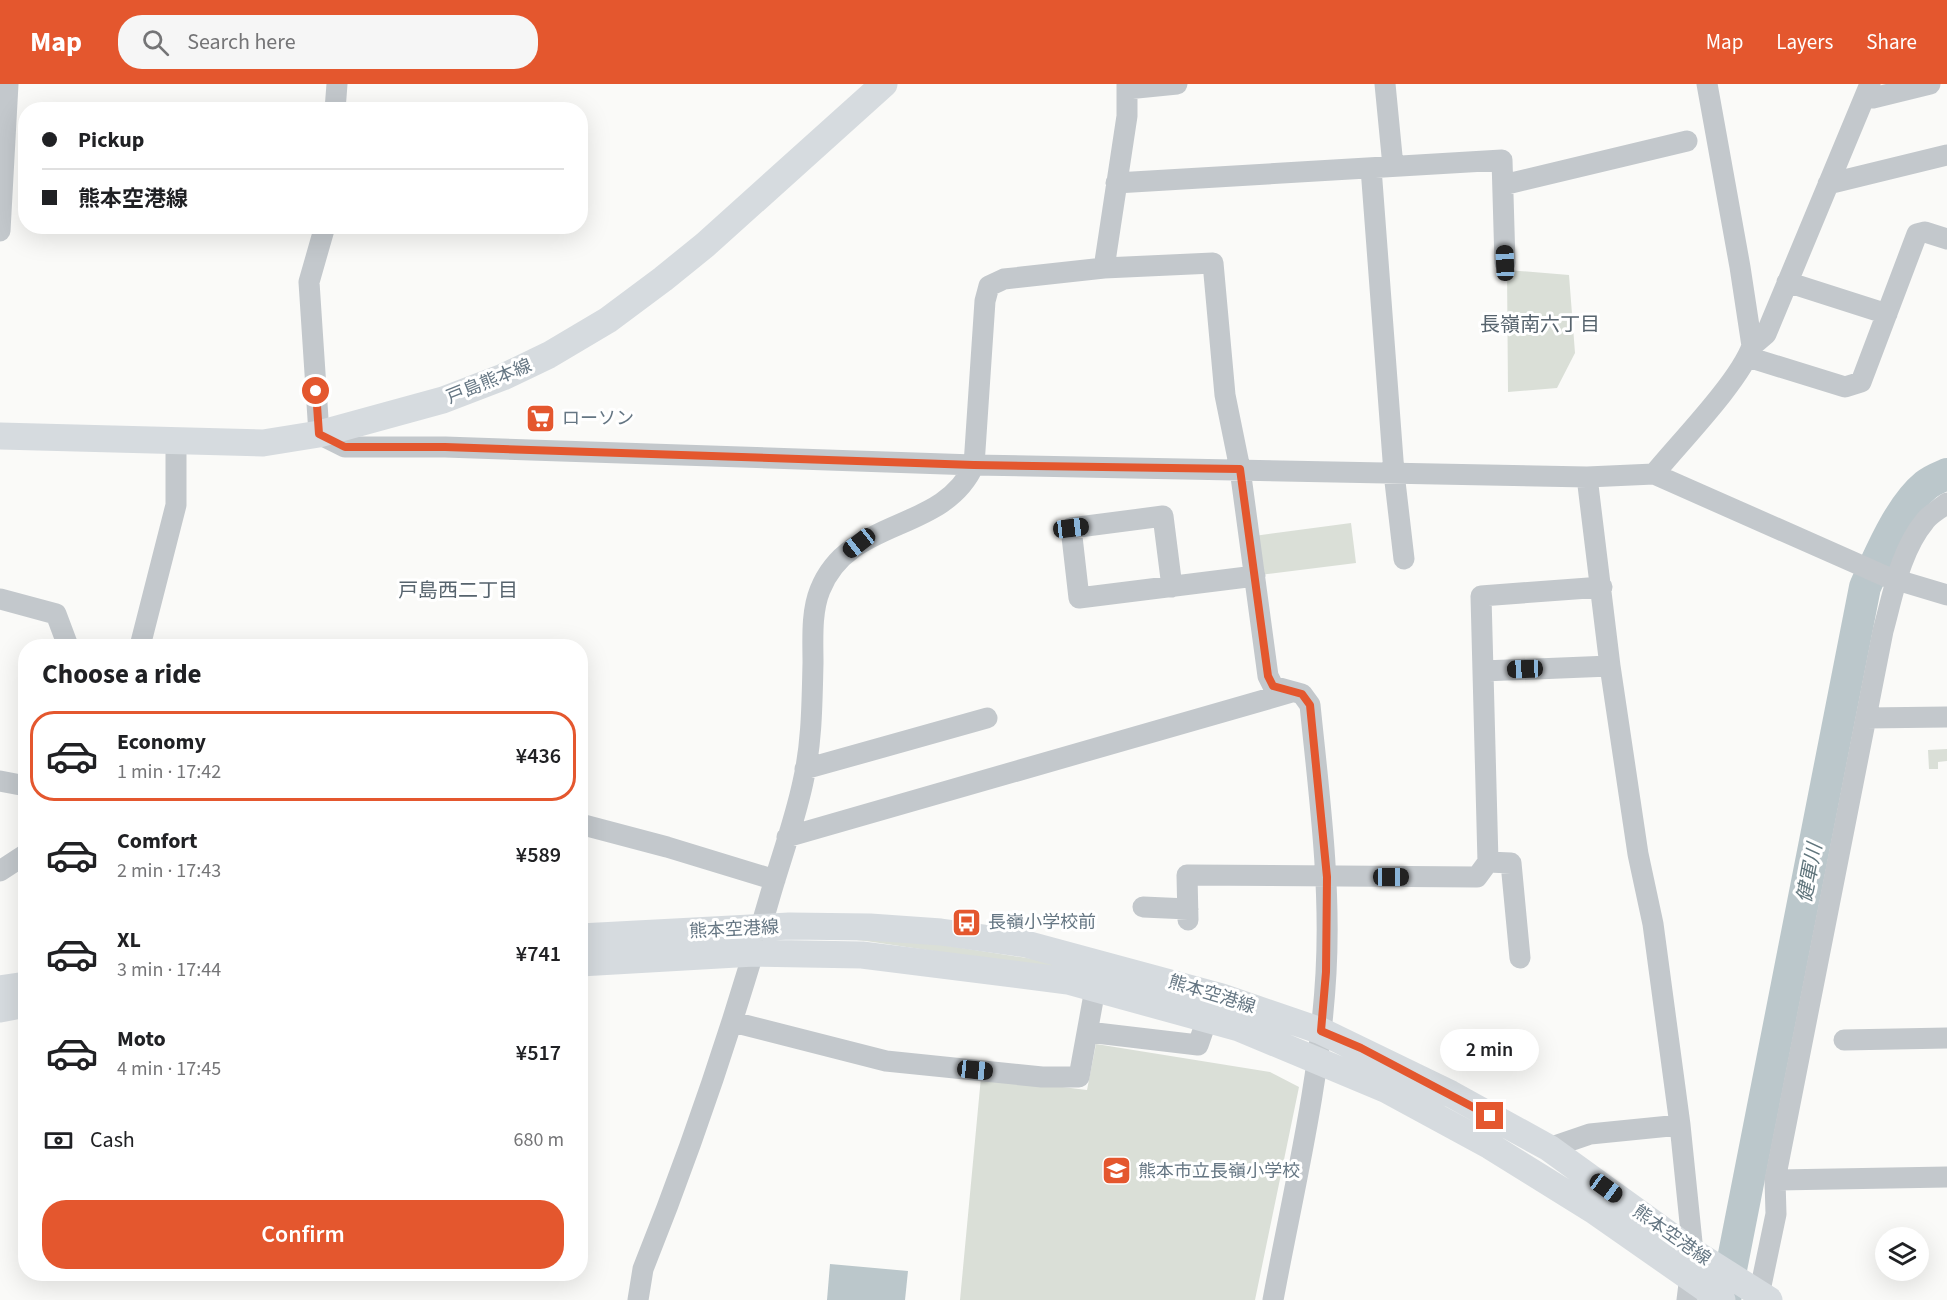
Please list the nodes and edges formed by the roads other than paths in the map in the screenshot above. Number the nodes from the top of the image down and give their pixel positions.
1 (8, 84) edge
2 (337, 84) edge
3 (884, 84) edge
4 (1177, 84) edge
5 (1385, 84) edge
6 (1707, 84) edge
7 (1930, 84) edge
8 (1127, 86) edge
9 (1867, 90) edge
10 (336, 102) edge
11 (1687, 141) dead end
12 (1947, 155) edge
13 (1393, 166) junction
14 (1371, 168) junction
15 (1116, 183) junction
16 (1828, 184) junction
17 (1503, 185) junction
18 (0, 231) edge
19 (323, 234) edge
20 (1947, 239) edge
21 (1505, 263) dead end
22 (1104, 268) junction
23 (1787, 282) junction
24 (1887, 314) junction
25 (1750, 352) junction
26 (319, 434) junction
27 (0, 436) edge
28 (176, 441) junction
29 (974, 465) junction
30 (1240, 469) junction
31 (1394, 473) junction
32 (1654, 474) junction
33 (1587, 477) junction
34 (1947, 503) edge
35 (1404, 559) dead end
36 (1255, 576) junction
37 (1892, 579) junction
38 (1172, 586) junction
39 (1602, 587) junction
40 (1947, 595) edge
41 (0, 599) edge
42 (65, 639) edge
43 (142, 639) edge
44 (1610, 666) junction
45 (1483, 671) junction
46 (1293, 692) junction
47 (1947, 717) edge
48 (987, 718) dead end
49 (1866, 718) junction
50 (805, 769) junction
51 (0, 781) edge
52 (18, 784) edge
53 (588, 826) edge
54 (787, 837) junction
55 (18, 859) edge
56 (1488, 862) junction
57 (0, 871) edge
58 (1327, 877) junction
59 (775, 880) junction
60 (1143, 907) dead end
61 (761, 927) junction
62 (588, 937) edge
63 (754, 953) junction
64 (1520, 958) dead end
65 (588, 963) edge
66 (18, 986) edge
67 (0, 989) edge
68 (1095, 989) junction
69 (18, 1006) edge
70 (0, 1009) edge
71 (1208, 1019) junction
72 (733, 1022) junction
73 (1321, 1031) junction
74 (1088, 1032) junction
75 (1947, 1038) edge
76 (1844, 1040) dead end
77 (1318, 1059) junction
78 (1680, 1125) junction
79 (1549, 1148) junction
80 (1947, 1177) edge
81 (1775, 1180) junction
82 (1690, 1277) edge
83 (1762, 1298) edge
84 (638, 1300) edge
85 (1273, 1300) edge
86 (1722, 1300) edge

1 - 18 street
2 - 10 street
3 - 26 main road, 戸島熊本線
4 - 8 street
5 - 13 street
6 - 25 street
7 - 9 street
8 - 15 street
9 - 16 street
11 - 17 street
12 - 16 street
13 - 14 street
13 - 17 street
14 - 15 street
14 - 31 street
15 - 22 street
16 - 23 street
17 - 21 street
19 - 26 street
20 - 24 street
22 - 29 street
22 - 30 street
23 - 24 street
23 - 25 street
24 - 25 street
25 - 32 street
26 - 28 main road, 戸島熊本線
26 - 29 street
27 - 28 main road, 戸島熊本線
28 - 43 street
29 - 30 street
29 - 50 street
30 - 31 street
30 - 36 street
31 - 33 street
31 - 35 street
32 - 33 street
32 - 37 street
33 - 39 street
34 - 37 street
36 - 38 street
36 - 46 street
37 - 40 street
37 - 49 street
38 - 38 street
39 - 44 street
39 - 45 street
41 - 42 street
44 - 45 street
44 - 78 street
45 - 56 street
46 - 54 street
46 - 58 street
47 - 49 street
48 - 50 street
49 - 81 street
50 - 54 street
51 - 52 street
53 - 59 street
54 - 59 street
55 - 57 street
56 - 58 street
56 - 64 street
58 - 60 street
58 - 73 street
59 - 61 street
61 - 62 main road, 熊本空港線
61 - 63 street
61 - 73 main road, 熊本空港線
63 - 65 main road, 熊本空港線
63 - 68 main road, 熊本空港線
63 - 72 street
66 - 67 main road
68 - 71 main road, 熊本空港線
68 - 74 street
69 - 70 main road
71 - 74 street
71 - 77 main road, 熊本空港線
72 - 74 street
72 - 84 street
73 - 77 street
73 - 79 main road, 熊本空港線
75 - 76 street
77 - 82 main road, 熊本空港線
77 - 85 street
78 - 79 street
78 - 82 street
79 - 82 main road, 熊本空港線
80 - 81 street
81 - 83 street
82 - 83 main road, 熊本空港線
82 - 86 main road, 熊本空港線

